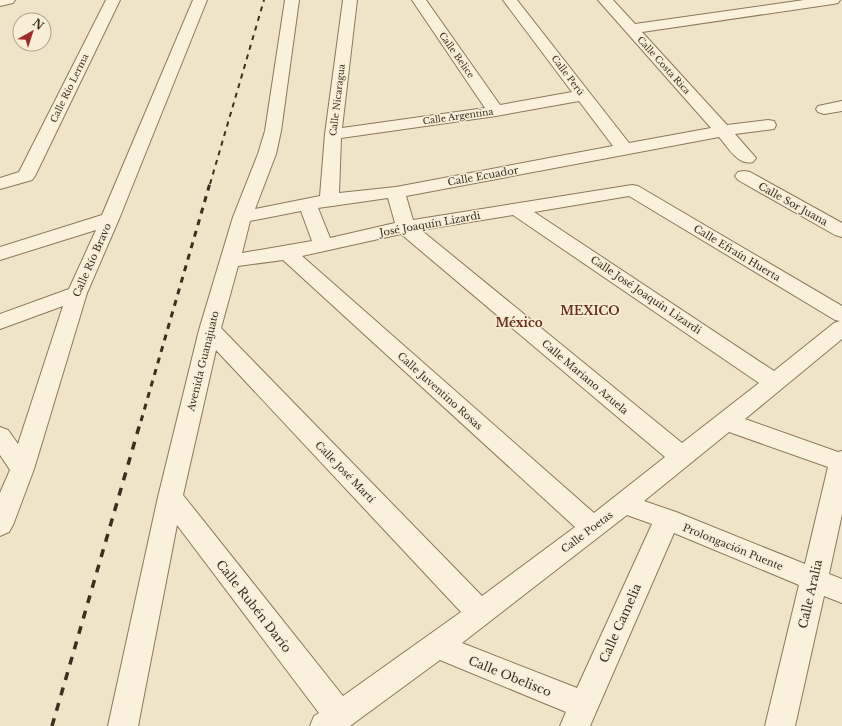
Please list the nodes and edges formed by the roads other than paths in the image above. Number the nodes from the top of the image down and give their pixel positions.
1 (8, 0) edge
2 (113, 0) edge
3 (200, 0) edge
4 (292, 0) edge
5 (350, 0) edge
6 (419, 0) edge
7 (510, 0) edge
8 (605, 0) edge
9 (833, 0) edge
10 (0, 2) edge
11 (632, 29) junction
12 (583, 95) junction
13 (842, 106) edge
14 (824, 109) dead end
15 (496, 111) junction
16 (768, 124) dead end
17 (723, 131) junction
18 (333, 134) junction
19 (625, 150) junction
20 (747, 158) dead end
21 (744, 176) dead end
22 (0, 184) edge
23 (632, 190) joint
24 (396, 192) junction
25 (328, 200) junction
26 (308, 205) junction
27 (517, 208) junction
28 (242, 217) junction
29 (110, 219) junction
30 (405, 227) junction
31 (842, 231) edge
32 (323, 245) junction
33 (287, 253) junction
34 (0, 254) edge
35 (229, 261) junction
36 (77, 293) junction
37 (842, 315) edge
38 (0, 322) edge
39 (842, 328) edge
40 (210, 330) junction
41 (774, 382) junction
42 (725, 421) junction
43 (0, 436) edge
44 (682, 457) junction
45 (841, 461) edge
46 (22, 469) junction
47 (170, 497) junction
48 (624, 504) junction
49 (666, 520) junction
50 (0, 525) edge
51 (594, 528) junction
52 (813, 579) junction
53 (842, 591) edge
54 (480, 613) junction
55 (437, 646) junction
56 (579, 716) edge
57 (332, 721) edge
58 (123, 726) edge
59 (780, 726) edge

1 - 10 street
2 - 22 street, Calle Río Lerma
3 - 29 street, Calle Río Bravo
4 - 28 street, Avenida Guanajuato
5 - 18 street, Calle Nicaragua
6 - 15 street, Calle Belice
7 - 12 street, Calle Perú
8 - 11 street, Calle Costa Rica
9 - 11 street
11 - 17 street, Calle Costa Rica
12 - 15 street, Calle Argentina
12 - 19 street, Calle Perú
13 - 14 street
15 - 18 street, Calle Argentina
16 - 17 street, Calle Ecuador
17 - 19 street, Calle Ecuador
17 - 20 street, Calle Costa Rica
18 - 25 street, Calle Nicaragua
19 - 24 street, Calle Ecuador
21 - 31 street, Calle Sor Juana
23 - 27 street, José Joaquín Lizardi
23 - 37 street, Calle Efraín Huerta
24 - 25 street, Calle Ecuador
24 - 30 street
25 - 26 street, Calle Ecuador
26 - 28 street, Calle Ecuador
26 - 32 street
27 - 30 street, José Joaquín Lizardi
27 - 41 street, Calle José Joaquín Lizardi
28 - 35 street, Avenida Guanajuato
29 - 34 street
29 - 36 street, Calle Río Bravo
30 - 32 street, José Joaquín Lizardi
30 - 44 street, Calle Mariano Azuela
32 - 33 street, José Joaquín Lizardi
33 - 35 street, José Joaquín Lizardi
33 - 51 street, Calle Juventino Rosas
35 - 40 street, Avenida Guanajuato
36 - 38 street
36 - 46 street, Calle Río Bravo
39 - 41 street, Calle Poetas
40 - 47 street, Avenida Guanajuato
40 - 54 street, Calle José Martí
41 - 42 street, Calle Poetas
42 - 44 street, Calle Poetas
42 - 45 street, Calle Aralia
43 - 46 street
44 - 48 street, Calle Poetas
45 - 52 street, Calle Aralia
46 - 50 street, Calle Río Bravo
47 - 57 street, Calle Rubén Darío
47 - 58 street, Avenida Guanajuato
48 - 49 street, Prolongación Puente
48 - 51 street, Calle Poetas
49 - 52 street, Prolongación Puente
49 - 56 street, Calle Camelia
51 - 54 street, Calle Poetas
52 - 53 street, Prolongación Puente
52 - 59 street, Calle Aralia
54 - 55 street, Calle Poetas
55 - 56 street, Calle Obelisco
55 - 57 street, Calle Poetas

